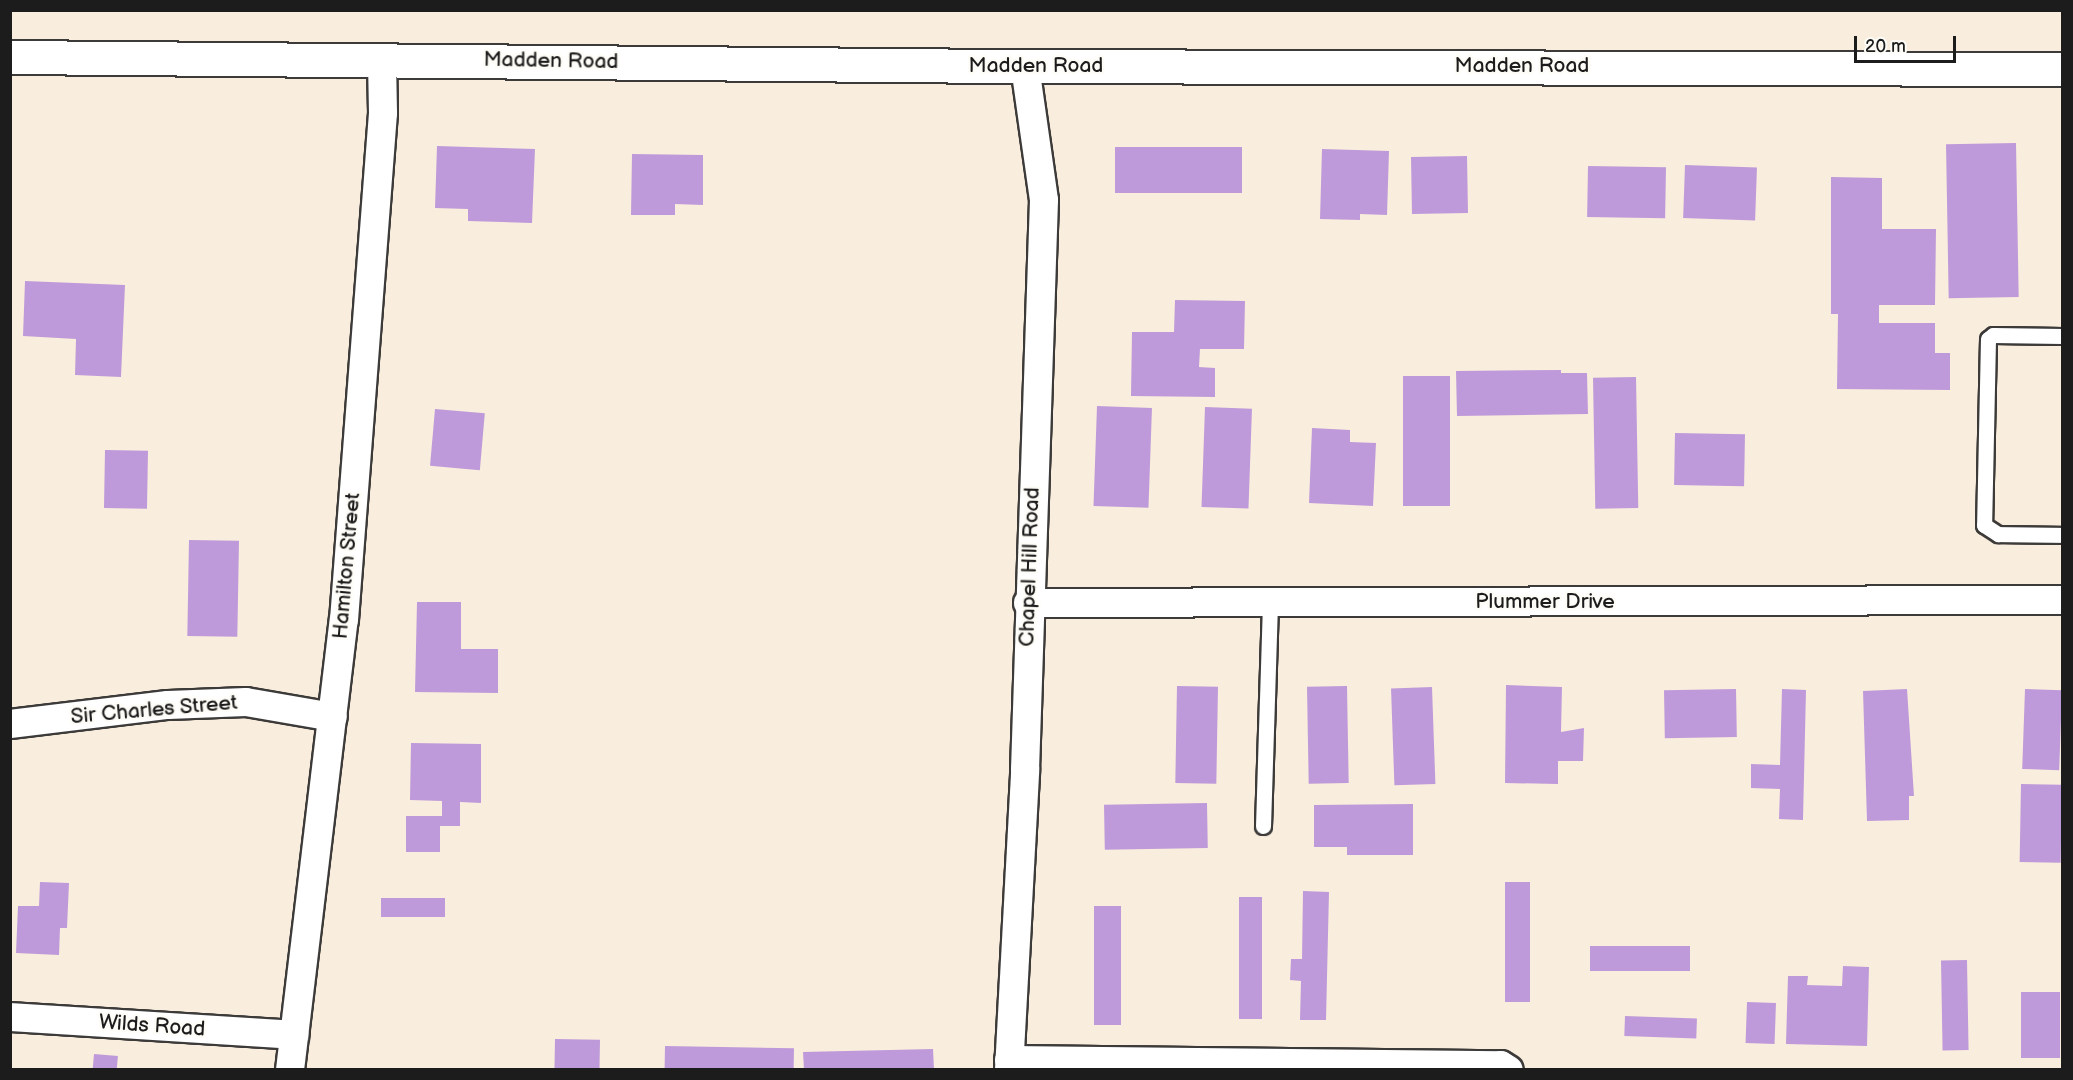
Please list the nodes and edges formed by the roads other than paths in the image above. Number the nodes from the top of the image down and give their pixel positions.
1 (10, 57) edge
2 (382, 60) junction
3 (1025, 66) junction
4 (2062, 69) edge
5 (2062, 336) edge
6 (2062, 535) edge
7 (2062, 600) edge
8 (1028, 603) junction
9 (1270, 603) junction
10 (333, 717) junction
11 (10, 724) edge
12 (1263, 826) dead end
13 (10, 1017) edge
14 (294, 1035) junction
15 (1009, 1065) edge
16 (1203, 1065) edge
17 (290, 1070) edge
18 (1509, 1070) edge

1 - 2 street, Madden Road
2 - 3 street, Madden Road
2 - 10 street, Hamilton Street
3 - 4 street, Madden Road
3 - 8 street, Chapel Hill Road
5 - 6 lane
7 - 9 street, Plummer Drive
8 - 9 street, Plummer Drive
8 - 15 street, Chapel Hill Road
9 - 12 lane
10 - 11 street, Sir Charles Street
10 - 14 street, Hamilton Street
13 - 14 street, Wilds Road
14 - 17 street, Hamilton Street
15 - 16 street
16 - 18 street

